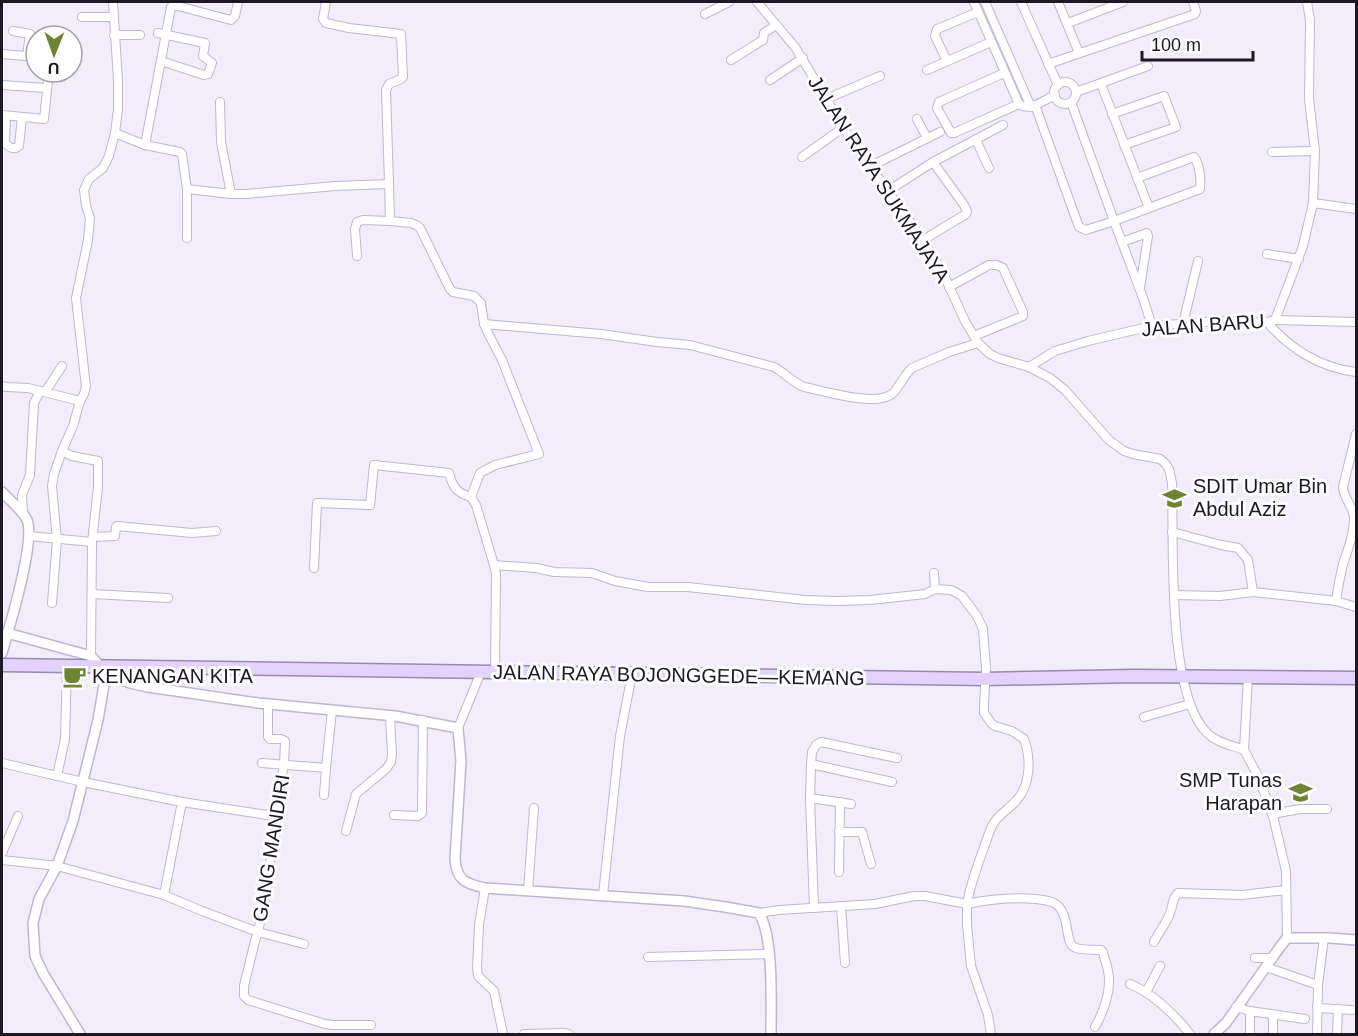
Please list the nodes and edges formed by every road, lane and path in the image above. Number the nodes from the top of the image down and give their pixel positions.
1 (113, 2) edge
2 (238, 2) edge
3 (326, 2) edge
4 (729, 2) edge
5 (757, 2) edge
6 (974, 2) edge
7 (985, 2) edge
8 (1021, 2) edge
9 (1058, 2) edge
10 (1123, 2) edge
11 (1193, 2) edge
12 (1307, 2) edge
13 (978, 12) junction
14 (705, 14) dead end
15 (82, 17) dead end
16 (113, 17) junction
17 (1068, 22) junction
18 (776, 25) junction
19 (13, 31) dead end
20 (24, 33) edge
21 (140, 34) dead end
22 (162, 34) junction
23 (114, 35) junction
24 (991, 42) junction
25 (1079, 53) junction
26 (2, 54) edge
27 (24, 56) edge
28 (803, 58) junction
29 (731, 60) dead end
30 (161, 61) junction
31 (947, 61) junction
32 (1048, 63) junction
33 (1148, 66) dead end
34 (927, 70) dead end
35 (1004, 73) junction
36 (880, 76) dead end
37 (770, 80) dead end
38 (47, 84) edge
39 (1101, 84) junction
40 (2, 85) edge
41 (1058, 85) junction
42 (46, 88) junction
43 (1076, 92) junction
44 (1055, 95) junction
45 (826, 99) junction
46 (220, 102) dead end
47 (1071, 102) junction
48 (1019, 104) junction
49 (1033, 106) junction
50 (1112, 114) junction
51 (4, 116) edge
52 (22, 117) junction
53 (917, 119) dead end
54 (1003, 125) dead end
55 (844, 127) junction
56 (940, 132) dead end
57 (115, 133) junction
58 (927, 138) junction
59 (976, 140) junction
60 (145, 145) junction
61 (1124, 145) junction
62 (1315, 151) junction
63 (1272, 152) dead end
64 (802, 157) dead end
65 (933, 162) junction
66 (871, 166) junction
67 (989, 168) dead end
68 (1137, 178) junction
69 (389, 184) junction
70 (187, 189) junction
71 (888, 191) junction
72 (231, 194) junction
73 (1313, 202) junction
74 (1149, 208) junction
75 (1356, 209) edge
76 (390, 221) junction
77 (1114, 221) junction
78 (187, 238) dead end
79 (923, 240) junction
80 (1122, 242) junction
81 (1267, 254) dead end
82 (357, 256) dead end
83 (1299, 258) junction
84 (1198, 261) dead end
85 (949, 287) junction
86 (1140, 289) junction
87 (1271, 321) junction
88 (1356, 322) edge
89 (484, 324) junction
90 (1183, 324) junction
91 (1152, 326) junction
92 (976, 339) junction
93 (62, 366) dead end
94 (1029, 367) junction
95 (1356, 372) edge
96 (2, 386) edge
97 (43, 392) junction
98 (80, 401) junction
99 (1356, 434) edge
100 (62, 452) junction
101 (2, 492) edge
102 (471, 497) junction
103 (22, 514) junction
104 (1355, 522) edge
105 (216, 531) dead end
106 (1172, 532) junction
107 (30, 536) junction
108 (57, 540) junction
109 (93, 540) junction
110 (494, 565) junction
111 (314, 568) dead end
112 (934, 573) dead end
113 (935, 589) junction
114 (1253, 592) junction
115 (92, 594) junction
116 (1174, 595) junction
117 (168, 598) dead end
118 (1336, 601) junction
119 (52, 603) dead end
120 (1356, 606) edge
121 (4, 633) edge
122 (2, 653) edge
123 (92, 656) junction
124 (2, 665) edge
125 (67, 666) junction
126 (103, 670) junction
127 (481, 672) junction
128 (495, 672) junction
129 (632, 674) junction
130 (1182, 676) junction
131 (1248, 677) junction
132 (1356, 678) edge
133 (985, 679) junction
134 (268, 704) junction
135 (1190, 704) junction
136 (332, 710) junction
137 (390, 716) junction
138 (1144, 717) dead end
139 (423, 720) junction
140 (458, 728) junction
141 (1244, 750) junction
142 (897, 758) dead end
143 (2, 763) edge
144 (262, 763) dead end
145 (811, 764) junction
146 (284, 765) junction
147 (326, 768) junction
148 (57, 776) junction
149 (83, 782) junction
150 (892, 782) dead end
151 (324, 795) dead end
152 (810, 798) junction
153 (182, 802) junction
154 (840, 802) junction
155 (851, 804) dead end
156 (534, 808) dead end
157 (1327, 809) dead end
158 (1272, 814) junction
159 (394, 815) dead end
160 (18, 816) dead end
161 (274, 816) junction
162 (346, 831) dead end
163 (839, 832) junction
164 (2, 852) edge
165 (2, 860) edge
166 (871, 864) dead end
167 (57, 866) junction
168 (839, 872) dead end
169 (485, 888) junction
170 (1286, 890) junction
171 (528, 891) junction
172 (164, 895) junction
173 (603, 895) junction
174 (967, 904) junction
175 (841, 906) junction
176 (814, 908) junction
177 (759, 913) junction
178 (258, 932) junction
179 (1287, 938) junction
180 (1324, 938) junction
181 (1356, 940) edge
182 (1154, 942) dead end
183 (304, 944) dead end
184 (769, 954) junction
185 (648, 957) dead end
186 (1255, 958) dead end
187 (1273, 958) junction
188 (845, 963) dead end
189 (1160, 966) dead end
190 (1266, 967) junction
191 (1130, 984) dead end
192 (1318, 985) junction
193 (1146, 992) junction
194 (1236, 1007) junction
195 (1317, 1008) junction
196 (1338, 1009) junction
197 (1352, 1010) dead end
198 (1250, 1011) junction
199 (1273, 1015) junction
200 (1305, 1019) dead end
201 (371, 1025) dead end
202 (1095, 1027) dead end
203 (80, 1035) edge
204 (503, 1035) edge
205 (524, 1035) edge
206 (569, 1035) edge
207 (771, 1035) edge
208 (992, 1035) edge
209 (1190, 1035) edge
210 (1214, 1035) edge
211 (1250, 1035) edge
212 (1273, 1035) edge
213 (1317, 1035) edge
214 (1337, 1035) edge

1 - 16 street
2 - 22 street
3 - 69 street
4 - 14 street
5 - 18 street, JALAN RAYA SUKMAJAYA
6 - 13 street
7 - 49 street
8 - 32 street
9 - 17 street
10 - 17 street
11 - 25 street
12 - 62 street, JALAN BARU
13 - 24 street
13 - 31 street
15 - 16 street
16 - 23 street
17 - 25 street
18 - 28 street, JALAN RAYA SUKMAJAYA
18 - 29 street
19 - 20 street
21 - 23 street
22 - 30 street
22 - 30 street
23 - 57 street
24 - 31 street
24 - 35 street
25 - 32 street
26 - 27 street
28 - 37 street
28 - 45 street, JALAN RAYA SUKMAJAYA
30 - 60 street
31 - 34 street
32 - 41 street
33 - 39 street
35 - 48 street
35 - 48 street
36 - 45 street
38 - 42 street
39 - 43 street
39 - 50 street
40 - 42 street
41 - 43 street
41 - 44 street
42 - 52 street
43 - 47 street
44 - 47 street
44 - 49 street
45 - 55 street, JALAN RAYA SUKMAJAYA
46 - 72 street
47 - 77 street
48 - 49 street
49 - 77 street
50 - 61 street
50 - 61 street
51 - 52 street
51 - 52 street
53 - 58 street
54 - 59 street
55 - 64 street
55 - 66 street, JALAN RAYA SUKMAJAYA
56 - 58 street
57 - 60 street
57 - 98 street
58 - 66 street
59 - 65 street
59 - 67 street
60 - 70 street
61 - 68 street
62 - 63 street
62 - 73 street, JALAN BARU
65 - 71 street
65 - 79 street
66 - 71 street, JALAN RAYA SUKMAJAYA
68 - 74 street
68 - 74 street
69 - 72 street
69 - 76 street
70 - 72 street
70 - 78 street
71 - 79 street, JALAN RAYA SUKMAJAYA
73 - 75 street
73 - 83 street, JALAN BARU
74 - 77 street
76 - 82 street
76 - 89 street
77 - 80 street
79 - 85 street, JALAN RAYA SUKMAJAYA
80 - 86 street
80 - 86 street
81 - 83 street
83 - 87 street, JALAN BARU
84 - 90 street
85 - 92 street, JALAN RAYA SUKMAJAYA
85 - 92 street
86 - 91 street
87 - 88 street
87 - 90 street, JALAN BARU
87 - 95 street
89 - 92 street
89 - 102 street
90 - 91 street, JALAN BARU
91 - 94 street, JALAN BARU
92 - 94 street, JALAN RAYA SUKMAJAYA
93 - 97 street
94 - 106 street, JALAN RAYA SUKMAJAYA
96 - 97 street
97 - 98 street
97 - 103 street
98 - 100 street
99 - 104 street
100 - 108 street
100 - 109 street
101 - 103 street
102 - 110 street
102 - 111 street
103 - 107 street
104 - 118 street
105 - 109 street
106 - 114 street
106 - 116 street, JALAN RAYA SUKMAJAYA
107 - 108 street
107 - 121 street
108 - 109 street
108 - 119 street
109 - 115 street
110 - 113 street
110 - 128 street
112 - 113 street
113 - 133 street
114 - 116 street
114 - 118 street
115 - 117 street
115 - 123 street
116 - 130 street, JALAN RAYA SUKMAJAYA
118 - 120 street
121 - 122 street
121 - 123 street
123 - 126 street
124 - 125 highway, JALAN RAYA BOJONGGEDE—KEMANG
125 - 126 highway, JALAN RAYA BOJONGGEDE—KEMANG
125 - 148 street
126 - 127 highway, JALAN RAYA BOJONGGEDE—KEMANG
126 - 134 street
126 - 149 street
127 - 128 highway, JALAN RAYA BOJONGGEDE—KEMANG
127 - 140 street
128 - 129 highway, JALAN RAYA BOJONGGEDE—KEMANG
129 - 133 highway, JALAN RAYA BOJONGGEDE—KEMANG
129 - 173 street
130 - 131 highway, JALAN RAYA BOJONGGEDE—KEMANG
130 - 133 highway, JALAN RAYA BOJONGGEDE—KEMANG
130 - 135 street, JALAN RAYA SUKMAJAYA
131 - 132 highway, JALAN RAYA BOJONGGEDE—KEMANG
131 - 141 street
133 - 174 street
134 - 136 street
134 - 146 street
135 - 138 street
135 - 141 street, JALAN RAYA SUKMAJAYA
136 - 137 street
136 - 147 street
137 - 139 street
137 - 162 street
139 - 140 street
139 - 159 street
140 - 169 street
141 - 158 street
142 - 145 street
143 - 148 street
144 - 146 street
145 - 150 street
145 - 152 street
146 - 147 street
146 - 161 street, GANG MANDIRI
147 - 151 street
148 - 149 street
149 - 153 street
149 - 167 street
152 - 154 street
152 - 176 street
153 - 161 street
153 - 172 street
154 - 155 street
154 - 163 street
156 - 171 street
157 - 158 street
158 - 170 street
160 - 164 street
161 - 178 street, GANG MANDIRI
163 - 166 street
163 - 168 street
165 - 167 street
167 - 172 street
167 - 203 street
169 - 171 street
169 - 204 street
170 - 179 street
170 - 182 street
171 - 173 street
172 - 178 street
173 - 177 street
174 - 175 street
174 - 202 street
174 - 208 street
175 - 176 street
175 - 188 street
176 - 177 street
177 - 184 street
178 - 183 street
178 - 201 street, GANG MANDIRI
179 - 180 street
179 - 187 street
180 - 181 street
180 - 192 street
184 - 185 street
184 - 207 street
186 - 187 street
187 - 190 street
189 - 193 street
190 - 192 street
190 - 194 street
191 - 193 street
192 - 195 street
193 - 209 street
194 - 198 street
194 - 210 street
195 - 196 street
195 - 213 street
196 - 197 street
196 - 214 street
198 - 199 street
198 - 211 street
199 - 200 street
199 - 212 street
205 - 206 street

